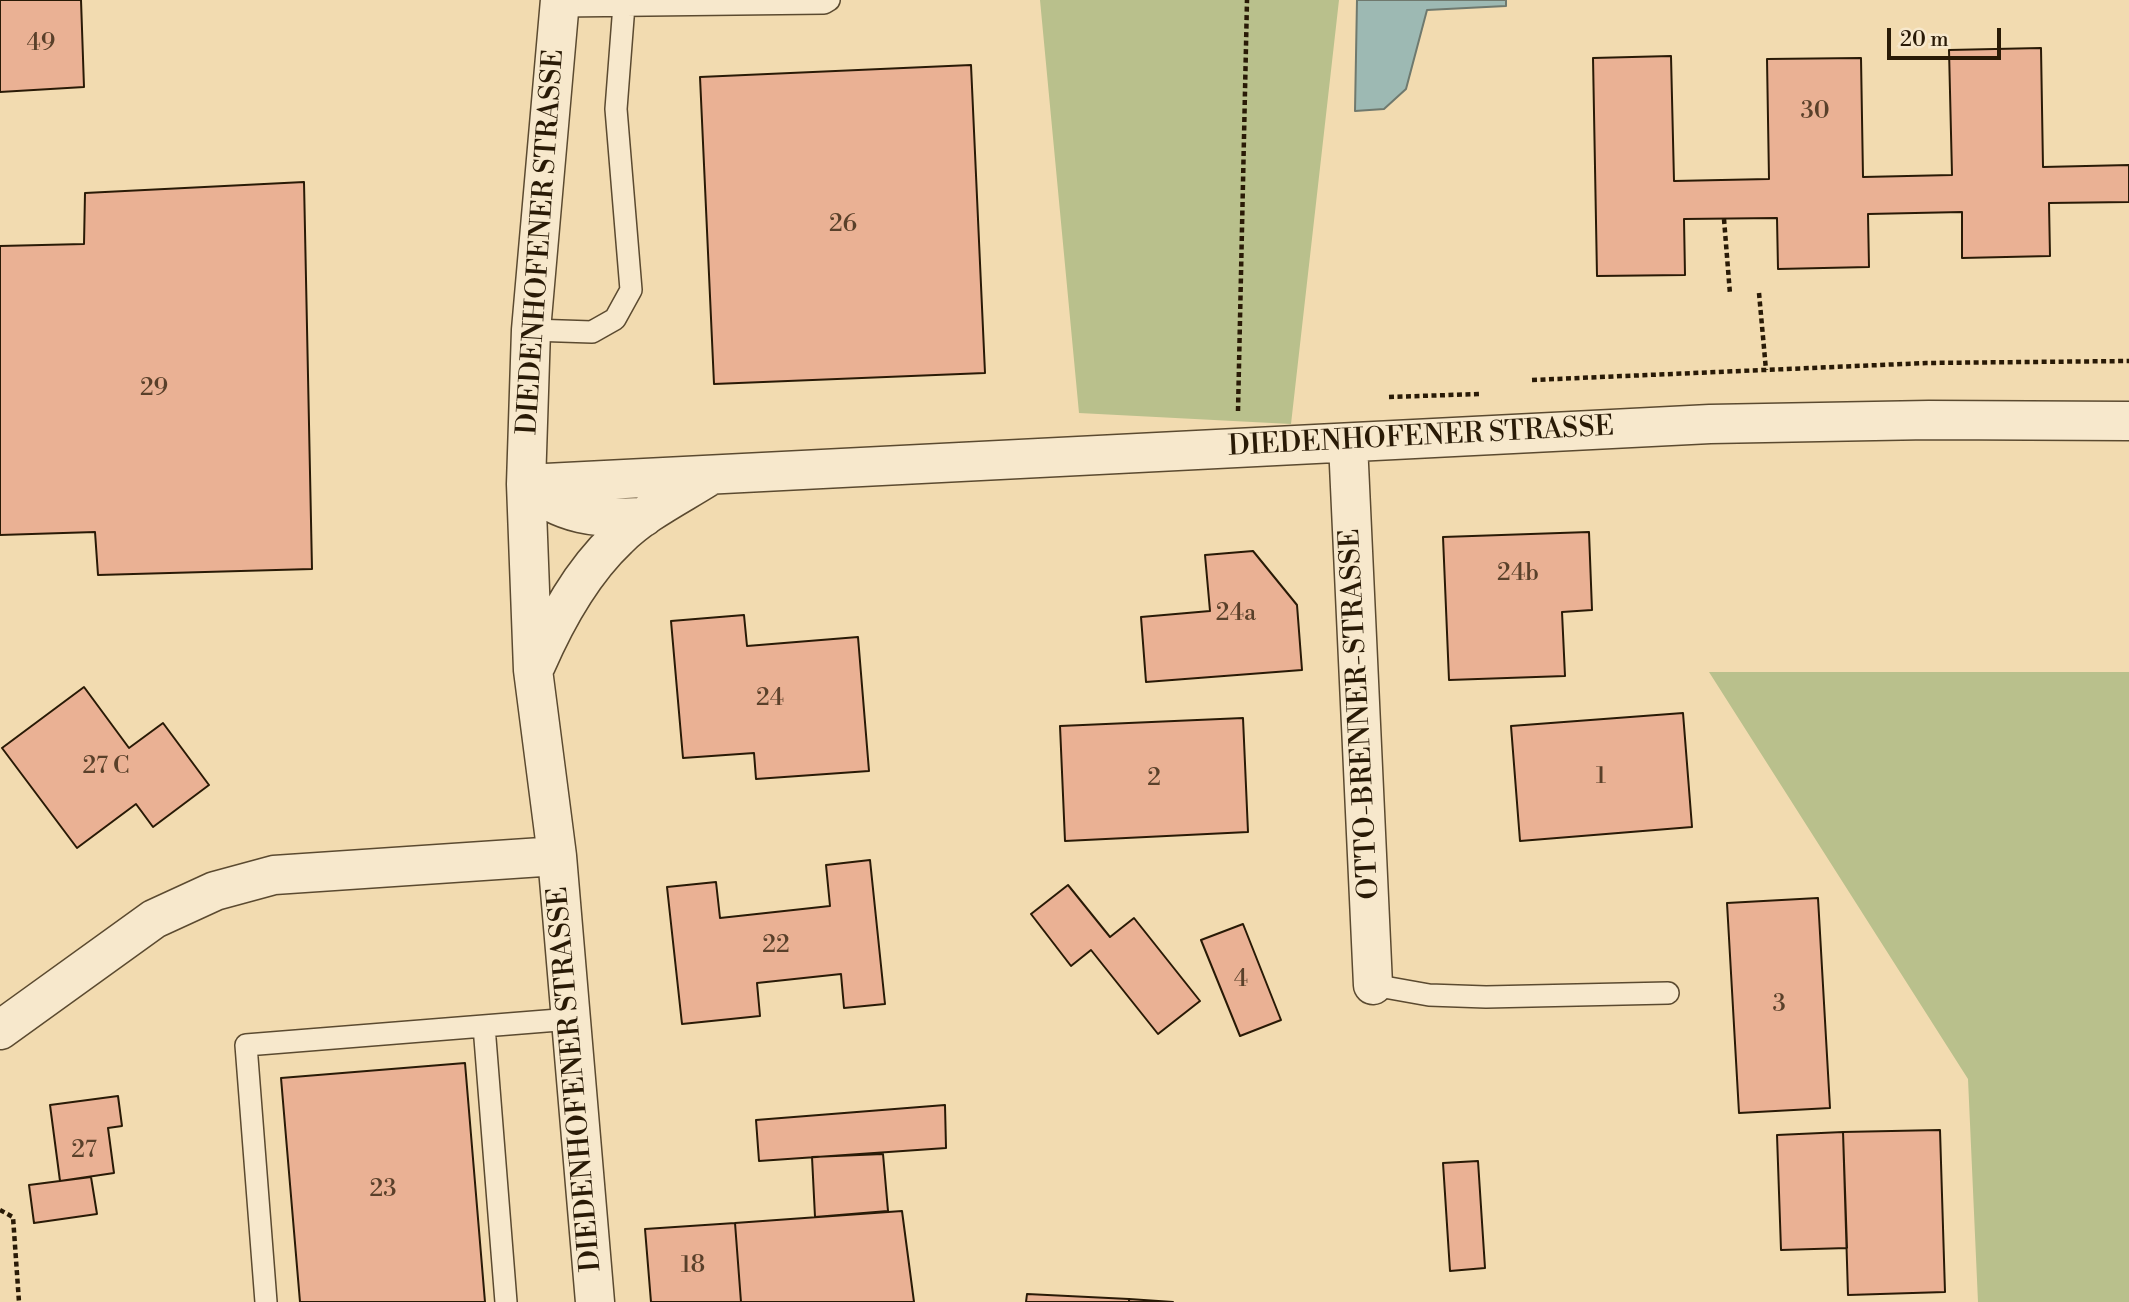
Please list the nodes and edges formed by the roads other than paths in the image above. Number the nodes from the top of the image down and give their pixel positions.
1 (829, 0) edge
2 (659, 2) edge
3 (560, 3) edge
4 (624, 5) junction
5 (531, 330) junction
6 (2129, 421) edge
7 (1348, 443) junction
8 (713, 475) junction
9 (526, 484) junction
10 (644, 517) junction
11 (533, 670) junction
12 (557, 856) junction
13 (1373, 985) joint
14 (1668, 993) dead end
15 (571, 1019) junction
16 (484, 1026) junction
17 (0, 1030) edge
18 (265, 1302) edge
19 (506, 1302) edge
20 (595, 1302) edge

1 - 2 lane
2 - 4 lane
3 - 4 lane
3 - 5 street, DIEDENHOFENER STRASSE
4 - 5 lane
5 - 9 street, DIEDENHOFENER STRASSE
6 - 7 street, DIEDENHOFENER STRASSE
7 - 8 street, DIEDENHOFENER STRASSE
7 - 13 street, OTTO-BRENNER-STRASSE
8 - 9 street, DIEDENHOFENER STRASSE
8 - 10 street, DIEDENHOFENER STRASSE
9 - 10 street, DIEDENHOFENER STRASSE
9 - 11 street, DIEDENHOFENER STRASSE
10 - 11 street, DIEDENHOFENER STRASSE
11 - 12 street, DIEDENHOFENER STRASSE
12 - 15 street, DIEDENHOFENER STRASSE
12 - 17 street, DIEDENHOFENER STRASSE
13 - 14 lane
15 - 16 lane
15 - 20 street, DIEDENHOFENER STRASSE
16 - 18 lane
16 - 19 lane

